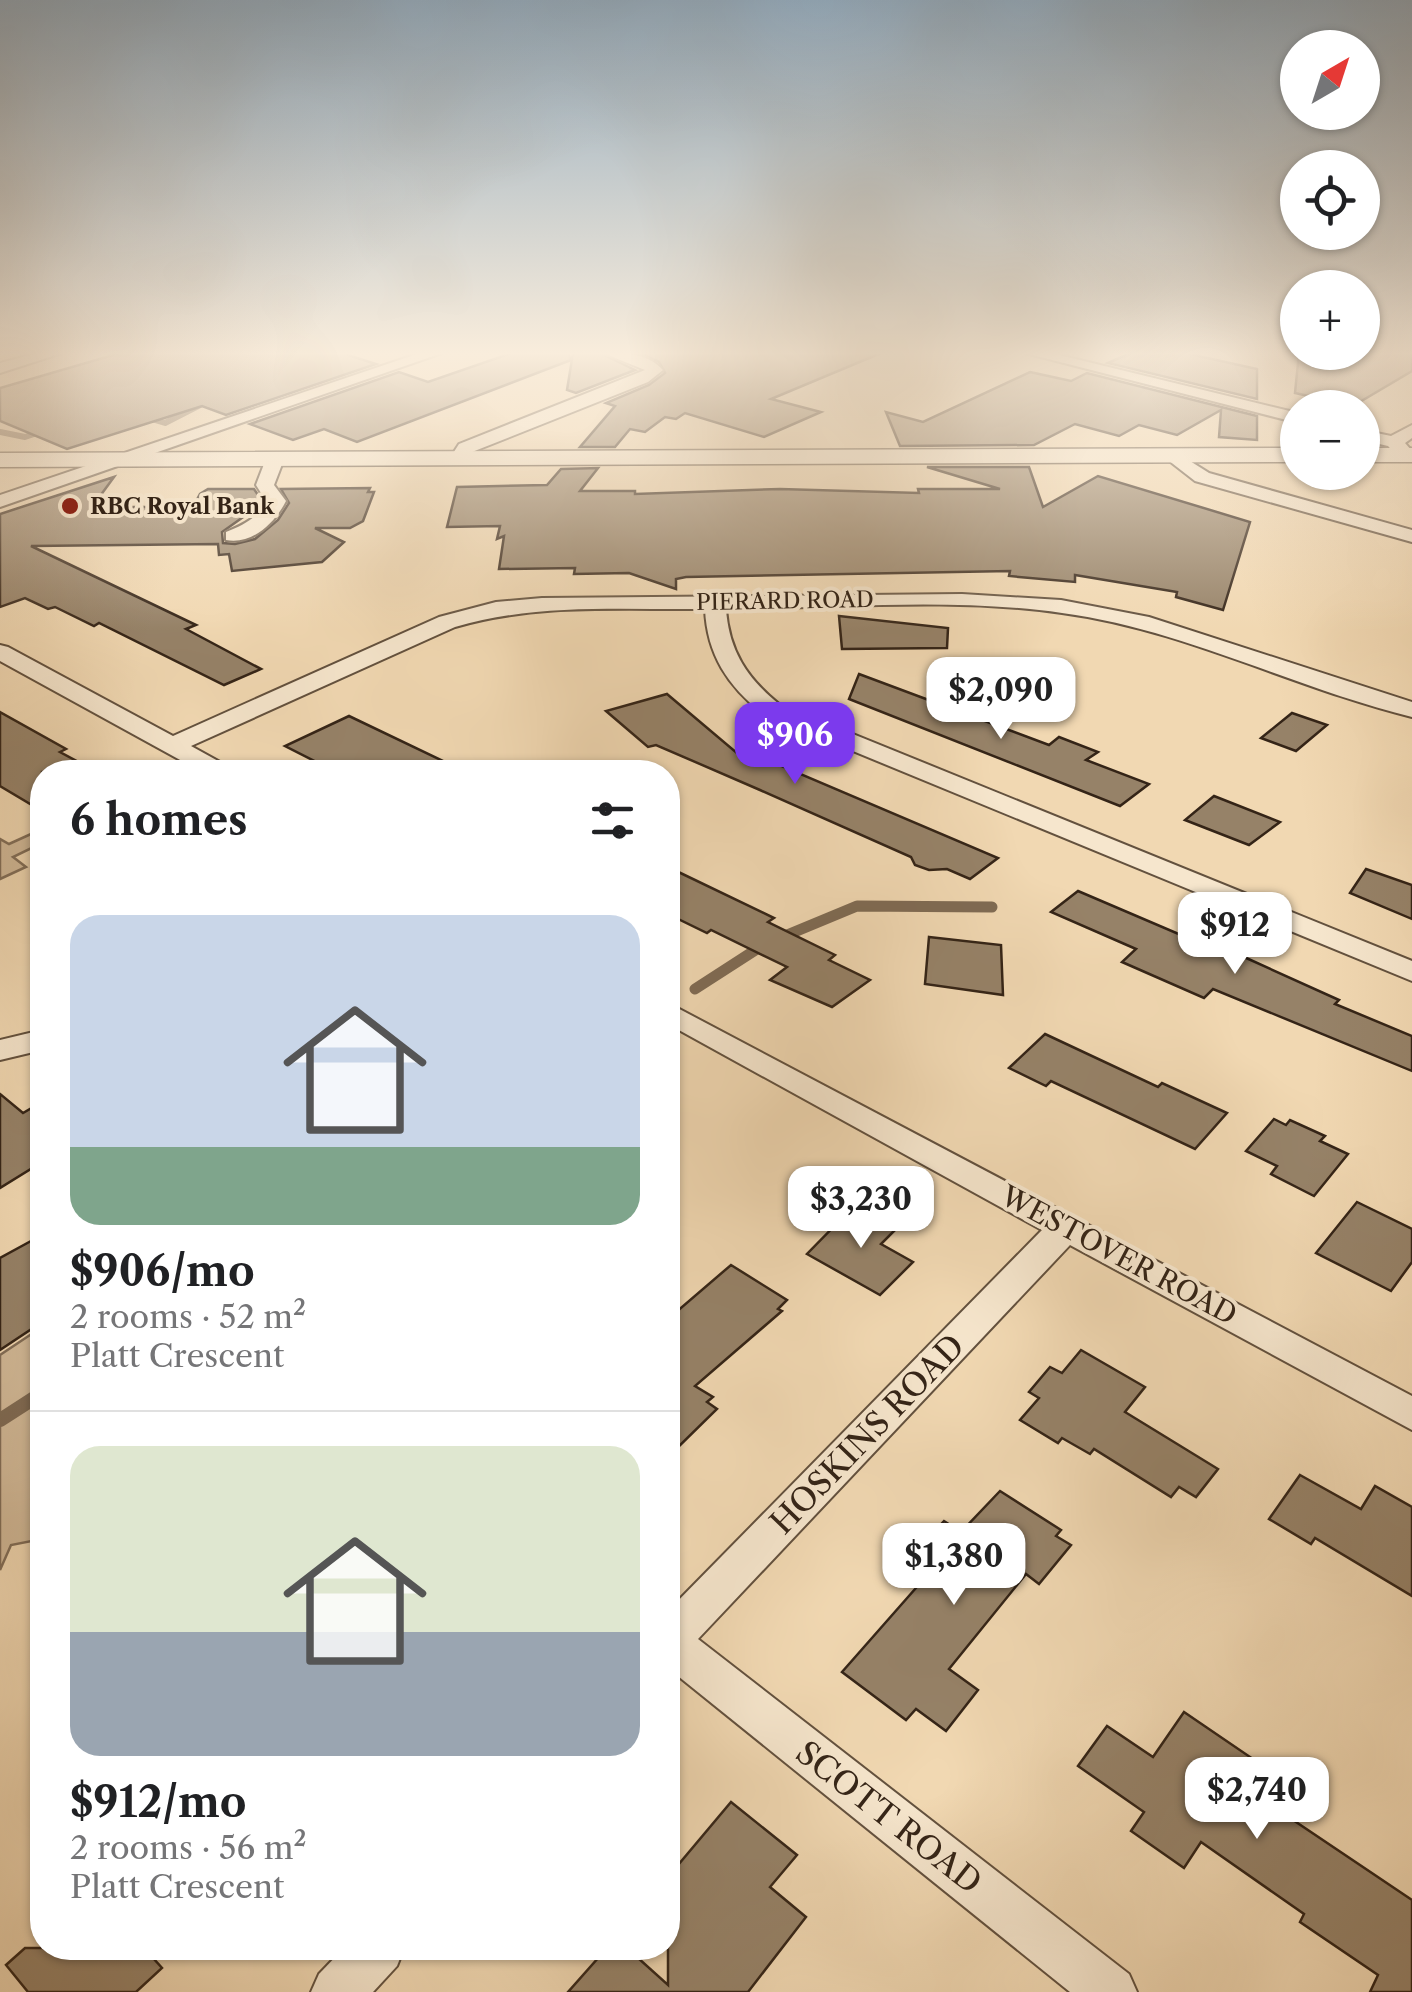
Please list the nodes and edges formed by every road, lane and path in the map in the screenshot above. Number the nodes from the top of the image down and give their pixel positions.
1 (160, 446) edge
2 (470, 446) edge
3 (1174, 456) junction
4 (1280, 456) edge
5 (458, 458) junction
6 (276, 459) junction
7 (0, 460) edge
8 (119, 460) junction
9 (0, 500) edge
10 (233, 536) dead end
11 (1412, 536) edge
12 (716, 602) junction
13 (0, 652) edge
14 (1412, 710) edge
15 (170, 746) junction
16 (197, 760) edge
17 (1412, 972) edge
18 (680, 1018) edge
19 (30, 1043) edge
20 (0, 1050) edge
21 (1066, 1227) junction
22 (1412, 1414) edge
23 (680, 1629) edge
24 (680, 1651) edge
25 (367, 1960) edge
26 (337, 1992) edge
27 (1111, 1992) edge

1 - 8 street
2 - 5 street
3 - 4 street
3 - 5 street
3 - 11 street
5 - 6 street
6 - 8 street
6 - 10 street
7 - 8 street
8 - 9 street
12 - 14 street, PIERARD ROAD
12 - 15 street, PIERARD ROAD
12 - 17 street
13 - 15 street
15 - 16 street
18 - 21 street, WESTOVER ROAD
19 - 20 street
21 - 22 street, WESTOVER ROAD
21 - 23 street, HOSKINS ROAD
24 - 27 street, SCOTT ROAD
25 - 26 street

